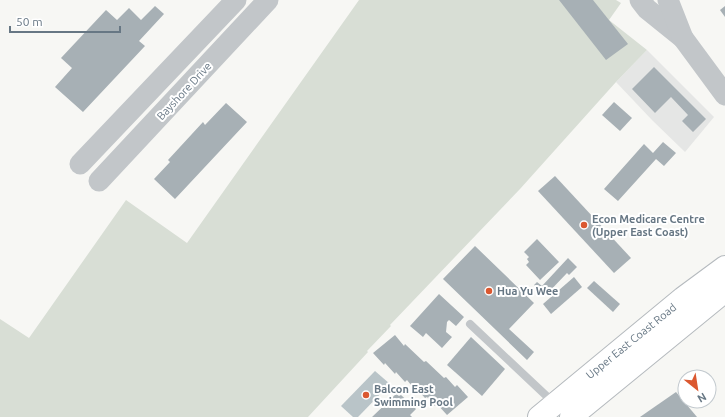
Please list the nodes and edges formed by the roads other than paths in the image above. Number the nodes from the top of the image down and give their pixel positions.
1 (236, 0) edge
2 (268, 0) edge
3 (640, 0) edge
4 (668, 0) edge
5 (683, 38) junction
6 (725, 94) edge
7 (80, 164) dead end
8 (99, 182) dead end
9 (725, 267) edge
10 (725, 291) edge
11 (470, 324) dead end
12 (547, 410) edge
13 (572, 417) edge

1 - 7 street
2 - 8 street, Bayshore Drive
3 - 5 street
4 - 5 street
5 - 6 street
9 - 12 main road, Upper East Coast Road
10 - 13 main road, Upper East Coast Road
11 - 12 lane

